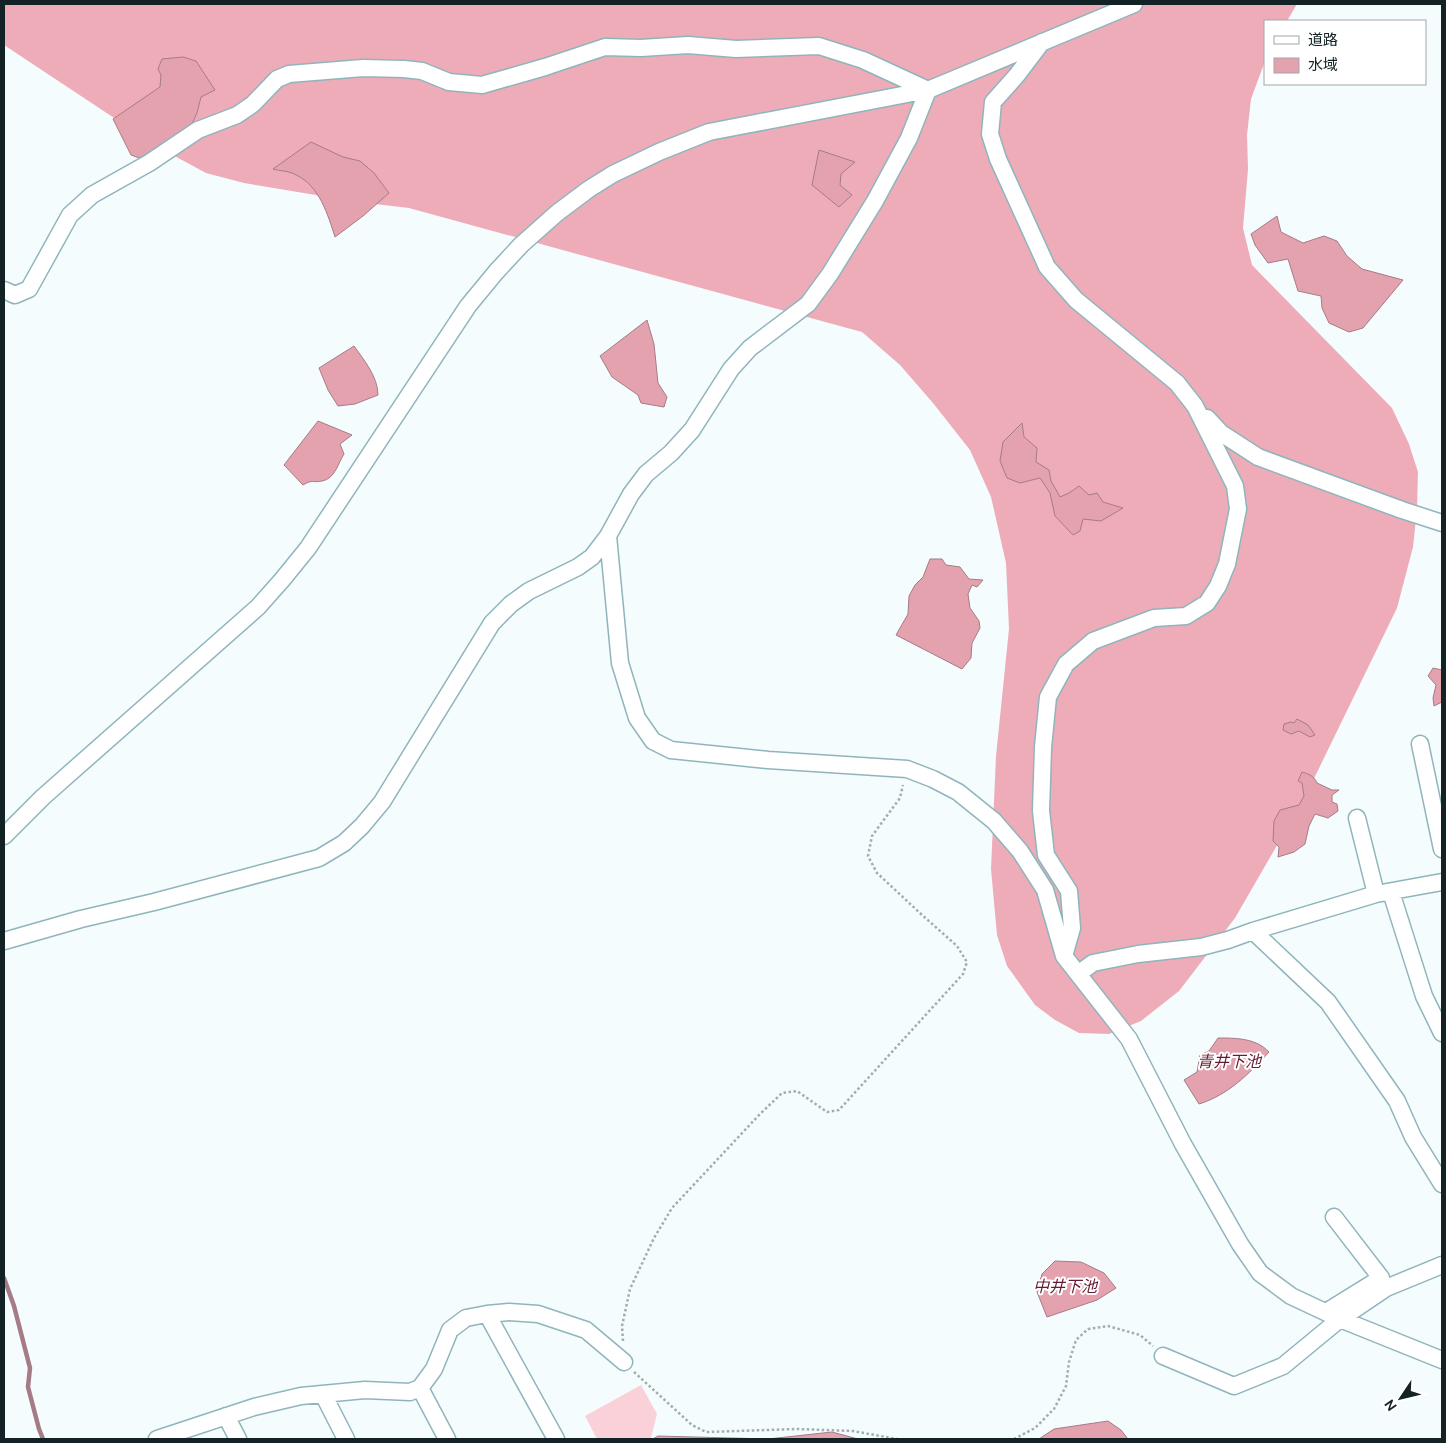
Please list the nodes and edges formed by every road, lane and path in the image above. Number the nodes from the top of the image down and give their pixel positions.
1 (1134, 4) edge
2 (1042, 42) junction
3 (928, 90) junction
4 (4, 290) edge
5 (1195, 406) junction
6 (1442, 523) edge
7 (608, 536) junction
8 (1420, 744) dead end
9 (907, 769) junction
10 (1357, 818) dead end
11 (4, 836) edge
12 (1442, 849) edge
13 (1442, 882) edge
14 (1384, 893) junction
15 (1253, 931) junction
16 (4, 941) edge
17 (1064, 956) junction
18 (1078, 974) junction
19 (1442, 1033) edge
20 (1442, 1184) edge
21 (1334, 1217) dead end
22 (1442, 1265) edge
23 (487, 1314) junction
24 (1333, 1316) junction
25 (1163, 1356) joint
26 (1442, 1360) edge
27 (624, 1362) junction
28 (420, 1388) junction
29 (323, 1394) junction
30 (226, 1416) junction
31 (157, 1439) edge
32 (238, 1439) edge
33 (346, 1439) edge
34 (447, 1439) edge
35 (556, 1439) edge
36 (897, 1439) edge
37 (1014, 1439) edge

1 - 2 street
2 - 3 street
2 - 5 street
3 - 4 street
3 - 7 street
3 - 11 street
5 - 6 street
5 - 17 street
7 - 9 street
7 - 16 street
8 - 12 street
9 - 17 street
9 - 27 path
10 - 14 street
13 - 14 street
14 - 15 street
14 - 19 street
15 - 18 street
15 - 20 street
17 - 18 street
18 - 24 street
21 - 24 street
22 - 24 street
23 - 27 street
23 - 28 street
23 - 35 street
24 - 25 street
24 - 26 street
25 - 37 path
27 - 36 path
28 - 29 street
28 - 34 street
29 - 30 street
29 - 33 street
30 - 31 street
30 - 32 street

